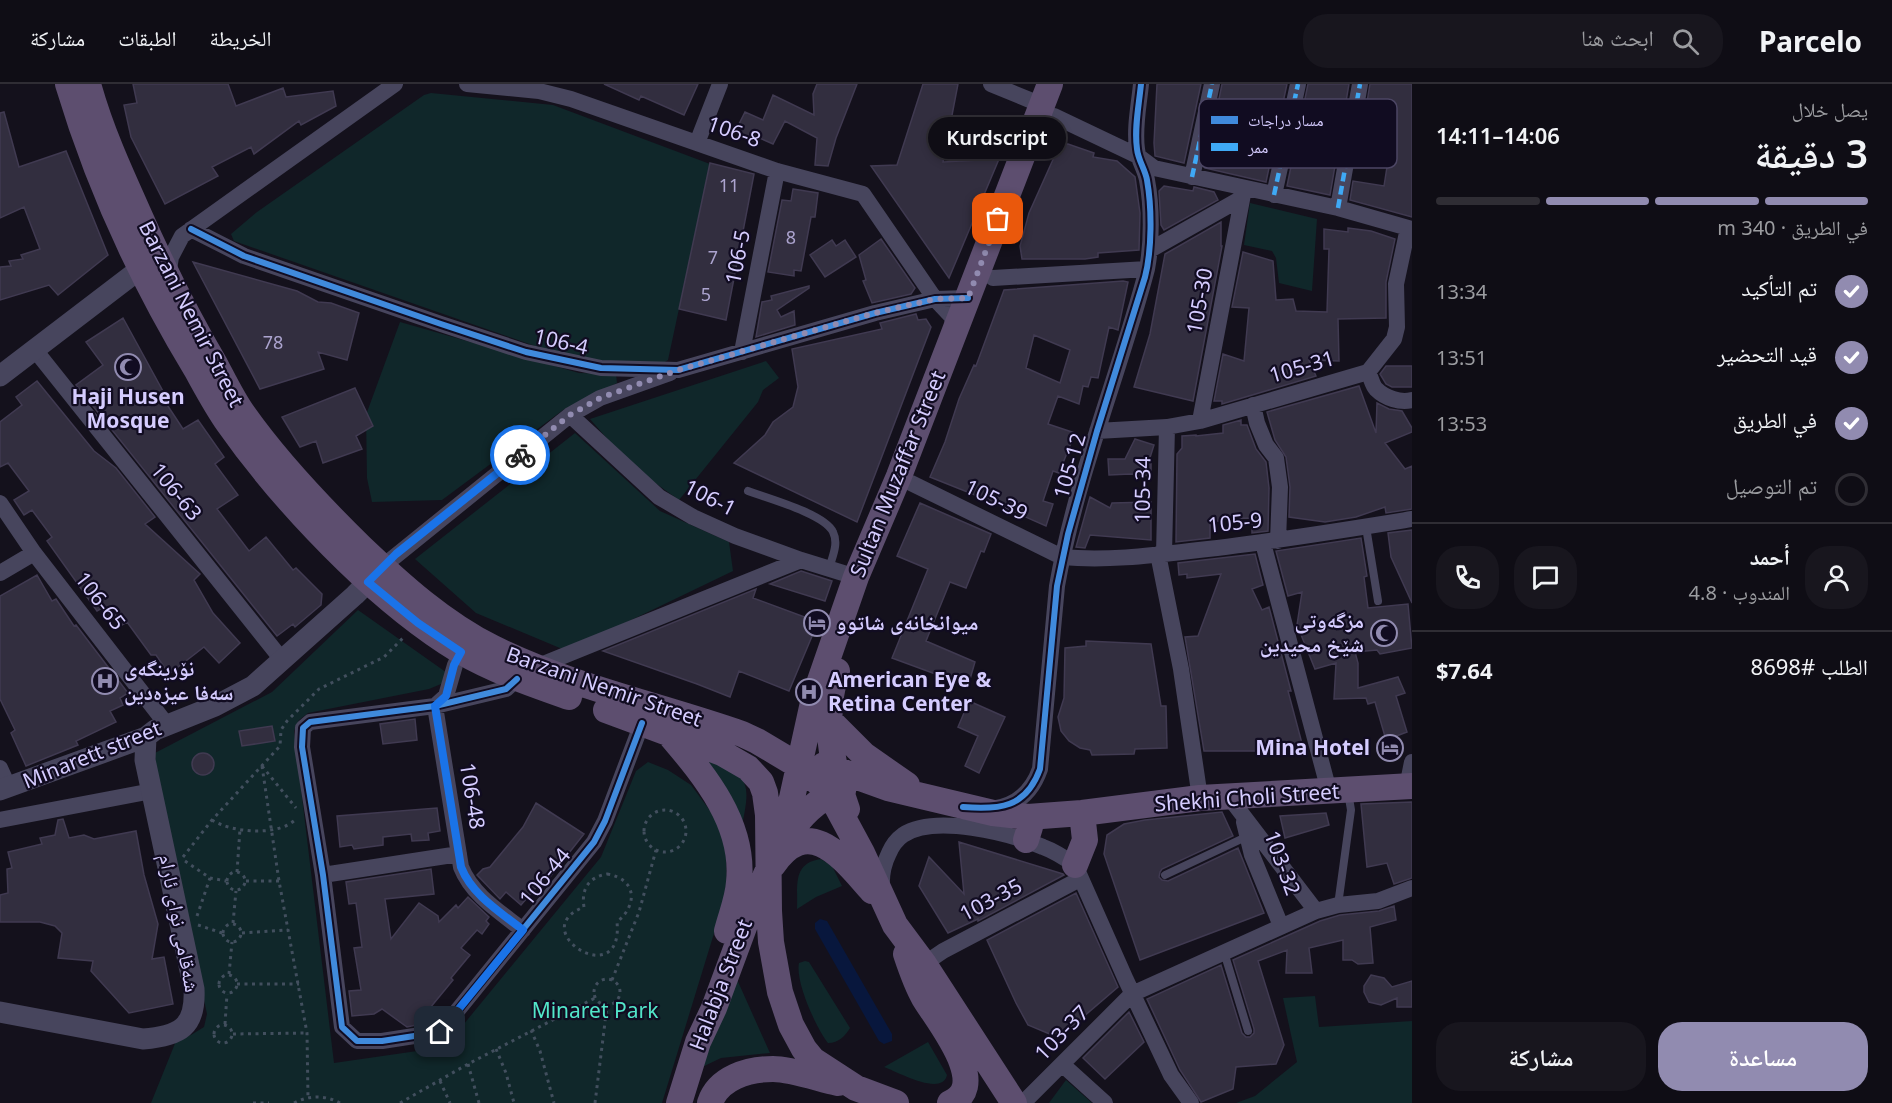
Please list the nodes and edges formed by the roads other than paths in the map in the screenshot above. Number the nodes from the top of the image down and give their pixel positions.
1 (68, 84) edge
2 (88, 84) edge
3 (395, 84) edge
4 (467, 84) edge
5 (720, 84) edge
6 (991, 84) edge
7 (1066, 84) edge
8 (1141, 84) edge
9 (1212, 84) edge
10 (1298, 84) edge
11 (1360, 84) edge
12 (1209, 99) edge
13 (1295, 99) edge
14 (1357, 99) edge
15 (1049, 102) edge
16 (697, 143) junction
17 (1199, 144) edge
18 (1138, 156) junction
19 (1280, 168) edge
20 (1345, 168) edge
21 (777, 171) junction
22 (1192, 177) junction
23 (1243, 193) junction
24 (1274, 195) junction
25 (1338, 208) junction
26 (1410, 228) edge
27 (186, 232) junction
28 (148, 234) junction
29 (1150, 250) junction
30 (140, 269) junction
31 (1147, 269) junction
32 (168, 278) junction
33 (993, 278) junction
34 (968, 298) junction
35 (935, 299) junction
36 (954, 334) junction
37 (35, 350) junction
38 (742, 352) junction
39 (678, 370) junction
40 (1368, 372) junction
41 (0, 376) edge
42 (1412, 400) edge
43 (1253, 405) junction
44 (570, 415) junction
45 (1200, 421) junction
46 (1167, 427) junction
47 (1097, 430) junction
48 (911, 483) junction
49 (748, 490) dead end
50 (0, 504) edge
51 (1412, 519) edge
52 (1366, 527) junction
53 (1271, 542) junction
54 (34, 553) junction
55 (1161, 554) junction
56 (1062, 557) junction
57 (801, 560) junction
58 (829, 569) junction
59 (0, 573) edge
60 (375, 574) junction
61 (856, 577) junction
62 (1378, 601) dead end
63 (461, 652) junction
64 (283, 661) junction
65 (527, 673) junction
66 (435, 706) junction
67 (830, 721) junction
68 (642, 723) junction
69 (167, 725) junction
70 (667, 733) junction
71 (146, 737) junction
72 (800, 762) junction
73 (0, 768) edge
74 (1410, 778) edge
75 (835, 785) junction
76 (4, 789) edge
77 (152, 791) junction
78 (1338, 791) junction
79 (924, 797) junction
80 (1200, 798) junction
81 (1236, 806) junction
82 (963, 807) junction
83 (1082, 813) junction
84 (0, 820) edge
85 (1027, 829) junction
86 (1252, 834) junction
87 (459, 854) junction
88 (772, 862) junction
89 (1078, 872) junction
90 (324, 875) junction
91 (1166, 875) dead end
92 (1412, 888) edge
93 (1338, 905) junction
94 (1316, 911) junction
95 (890, 915) junction
96 (1281, 926) junction
97 (523, 930) junction
98 (1224, 952) junction
99 (924, 964) junction
100 (1132, 994) junction
101 (0, 1012) edge
102 (1248, 1031) dead end
103 (698, 1042) junction
104 (1063, 1065) junction
105 (856, 1088) junction
106 (680, 1103) edge
107 (710, 1103) edge
108 (895, 1103) edge
109 (907, 1103) edge
110 (950, 1103) edge
111 (1014, 1103) edge
112 (1023, 1103) edge
113 (1105, 1103) edge
114 (1191, 1103) edge

1 - 30 main road, Barzani Nemir Street
2 - 28 main road, Barzani Nemir Street
3 - 27 street
4 - 16 street, 106-8
5 - 16 street
6 - 15 street
7 - 15 main road, Sultan Muzaffar Street
8 - 18 street, 105-12
9 - 12 street
10 - 13 street
11 - 14 street
15 - 18 street
15 - 33 main road, Sultan Muzaffar Street
15 - 34 main road, Sultan Muzaffar Street
16 - 21 street, 106-8
17 - 22 street
18 - 22 street
18 - 29 street, 105-12
19 - 24 street
20 - 25 street
21 - 35 street, 106-8
21 - 38 street, 106-5
22 - 23 street
23 - 24 street
23 - 29 street
23 - 45 street, 105-30
24 - 25 street
25 - 26 street
26 - 40 street, 105-31
27 - 28 street
27 - 32 street
27 - 39 street, 106-4
28 - 32 main road, Barzani Nemir Street
29 - 31 street, 105-12
30 - 37 street
30 - 60 main road, Barzani Nemir Street
31 - 33 street
31 - 47 street, 105-12
32 - 60 main road, Barzani Nemir Street
33 - 48 main road, Sultan Muzaffar Street
34 - 35 street, 106-4
34 - 36 main road, Sultan Muzaffar Street
35 - 36 street, 106-8
35 - 38 street, 106-4
36 - 61 main road, Sultan Muzaffar Street
37 - 41 street
37 - 64 street, 106-63
38 - 39 street, 106-4
39 - 44 street
40 - 42 street
40 - 43 street, 105-31
43 - 45 street, 105-31
43 - 53 street
44 - 57 street, 106-1
44 - 60 street
45 - 46 street, 105-31
46 - 47 street, 105-31
46 - 55 street, 105-34
47 - 56 street, 105-12
48 - 56 street, 105-39
48 - 67 main road, Sultan Muzaffar Street
49 - 58 lane
50 - 54 street, 106-65
51 - 52 street, 105-9
52 - 53 street, 105-9
52 - 62 lane
53 - 55 street, 105-9
53 - 78 street
54 - 59 street
54 - 69 street, 106-65
55 - 56 street, 105-9
55 - 80 street, 105-34
56 - 82 street, 105-12
57 - 58 street, 106-1
57 - 65 street
58 - 61 street, 106-1
60 - 63 main road, Barzani Nemir Street
60 - 64 street, Minarett street
60 - 65 main road, Barzani Nemir Street
61 - 72 main road, Sultan Muzaffar Street
63 - 65 main road, Barzani Nemir Street
63 - 66 street
64 - 69 street, Minarett street
65 - 66 street
65 - 68 main road, Barzani Nemir Street
65 - 72 main road, Barzani Nemir Street
66 - 87 street, 106-48
66 - 90 street
67 - 75 main road, Sultan Muzaffar Street
67 - 79 main road
68 - 70 main road, Barzani Nemir Street
68 - 97 street, 106-44
69 - 71 street, Minarett street
70 - 88 main road, Barzani Nemir Street
70 - 103 main road
71 - 76 street, Minarett street
71 - 77 street, شەقامی نوای ئارام
72 - 75 main road, Barzani Nemir Street
72 - 88 main road, Sultan Muzaffar Street
73 - 76 street
74 - 78 main road, Shekhi Choli Street
75 - 79 main road, Barzani Nemir Street
75 - 88 main road
75 - 95 main road
77 - 84 street
77 - 101 street, شەقامی نوای ئارام
78 - 81 main road, Shekhi Choli Street
78 - 93 lane
79 - 82 main road, Shekhi Choli Street
80 - 81 main road, Shekhi Choli Street
80 - 83 main road, Shekhi Choli Street
81 - 86 street, 103-32
82 - 85 main road, Shekhi Choli Street
83 - 85 main road, Shekhi Choli Street
83 - 89 main road
85 - 89 street
85 - 95 street
86 - 91 lane
86 - 94 street, 103-32
86 - 96 street, 103-32
87 - 90 street
87 - 97 street, 106-48
88 - 95 main road
88 - 103 main road, Halabja Street
88 - 105 main road, Barzani Nemir Street
89 - 99 street, 103-35
89 - 100 street
90 - 97 street, 106-44
92 - 93 street
93 - 94 street
94 - 96 street
95 - 99 main road
95 - 110 main road
96 - 98 street
98 - 100 street
98 - 102 lane
99 - 111 main road
100 - 104 street, 103-37
100 - 114 street
103 - 106 main road, Halabja Street
104 - 112 street, 103-37
104 - 113 street
105 - 107 main road
105 - 108 main road, Barzani Nemir Street
108 - 109 main road

